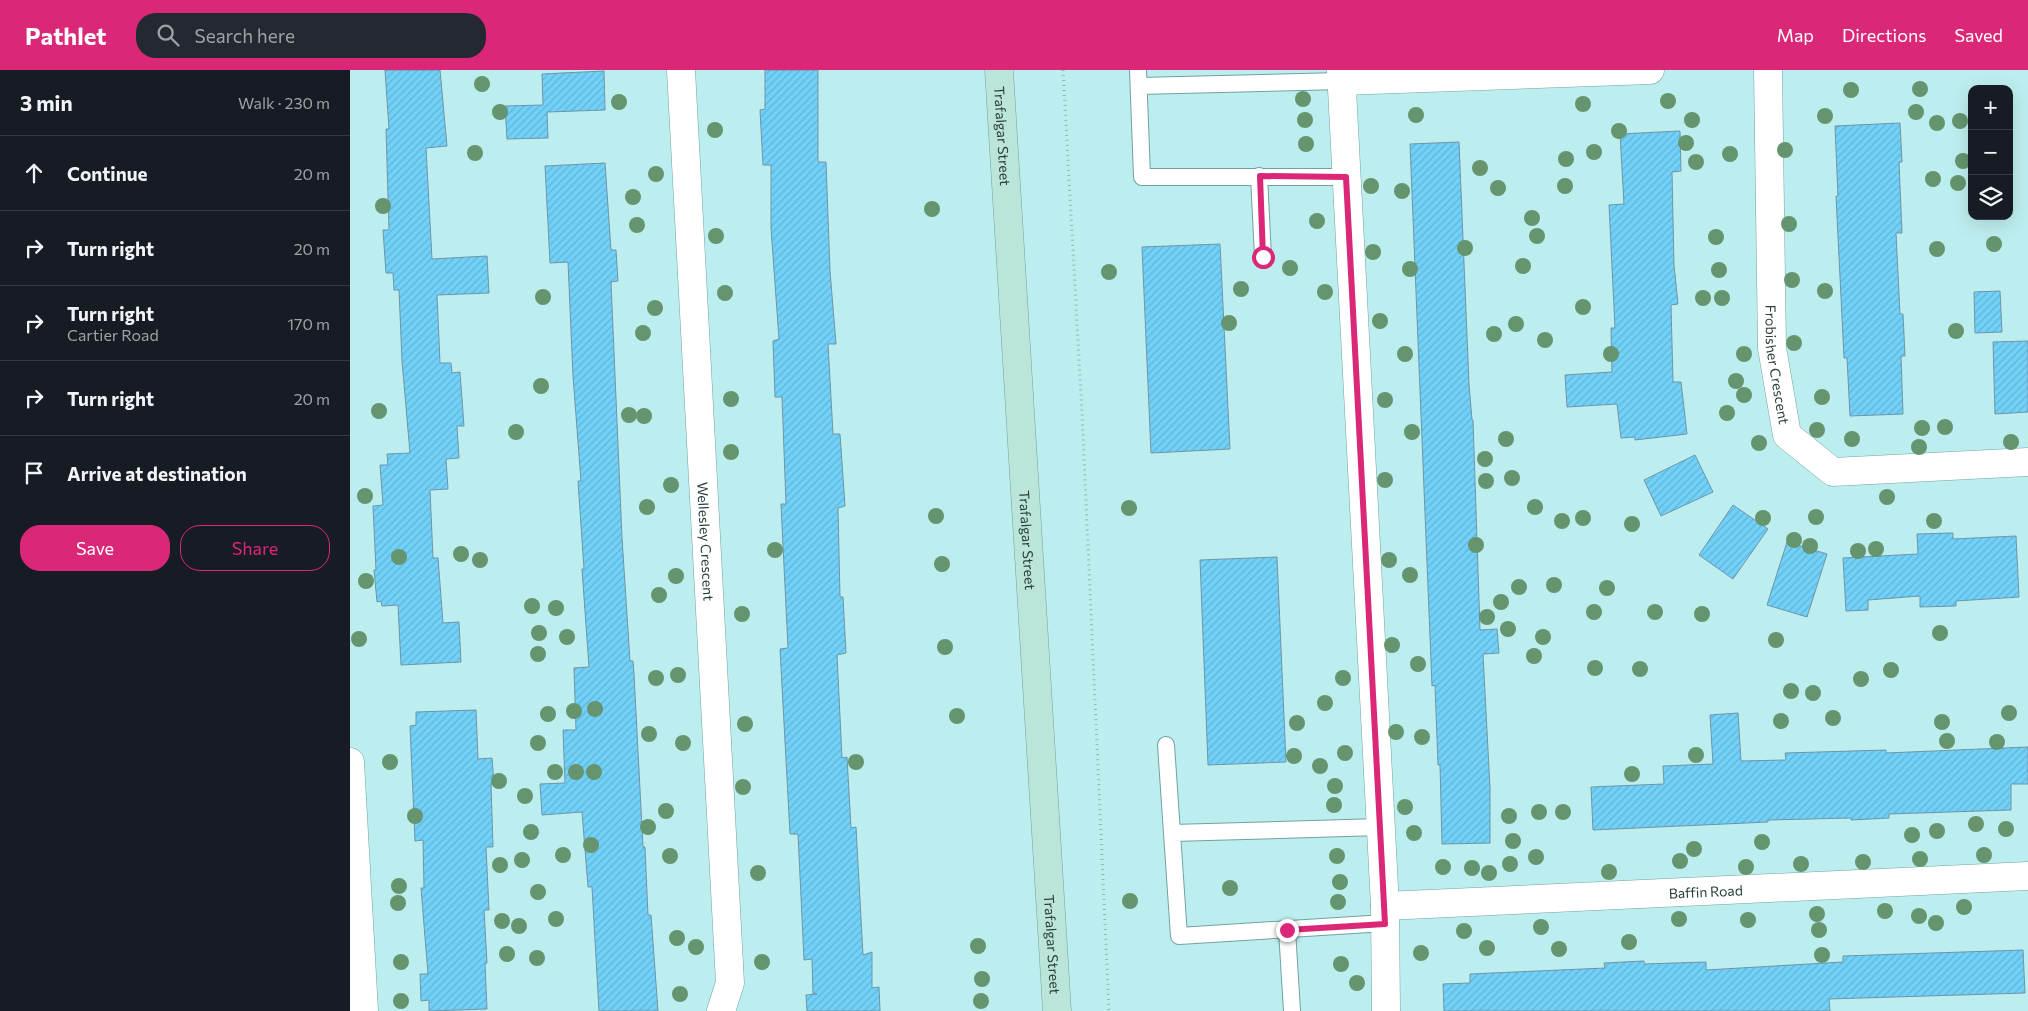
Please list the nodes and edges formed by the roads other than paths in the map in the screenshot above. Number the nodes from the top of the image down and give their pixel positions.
1 (681, 70) edge
2 (999, 70) edge
3 (1650, 70) edge
4 (1768, 70) edge
5 (1341, 76) edge
6 (1138, 78) edge
7 (1260, 176) junction
8 (1346, 177) junction
9 (1263, 257) dead end
10 (2028, 462) edge
11 (1166, 745) dead end
12 (350, 762) edge
13 (1381, 827) junction
14 (1172, 833) junction
15 (2028, 876) edge
16 (1385, 915) junction
17 (1287, 930) junction
18 (364, 1011) edge
19 (721, 1011) edge
20 (1057, 1011) edge
21 (1292, 1011) edge
22 (1386, 1011) edge

1 - 19 street, Wellesley Crescent
2 - 20 main road, Trafalgar Street
3 - 5 street
4 - 10 street, Frobisher Crescent
5 - 6 lane
5 - 8 street
6 - 7 lane
7 - 8 lane
7 - 9 lane
8 - 13 street
11 - 14 lane
12 - 18 street
13 - 14 lane
13 - 16 street
14 - 17 lane
15 - 16 street, Baffin Road
16 - 17 lane
16 - 22 street
17 - 21 lane

